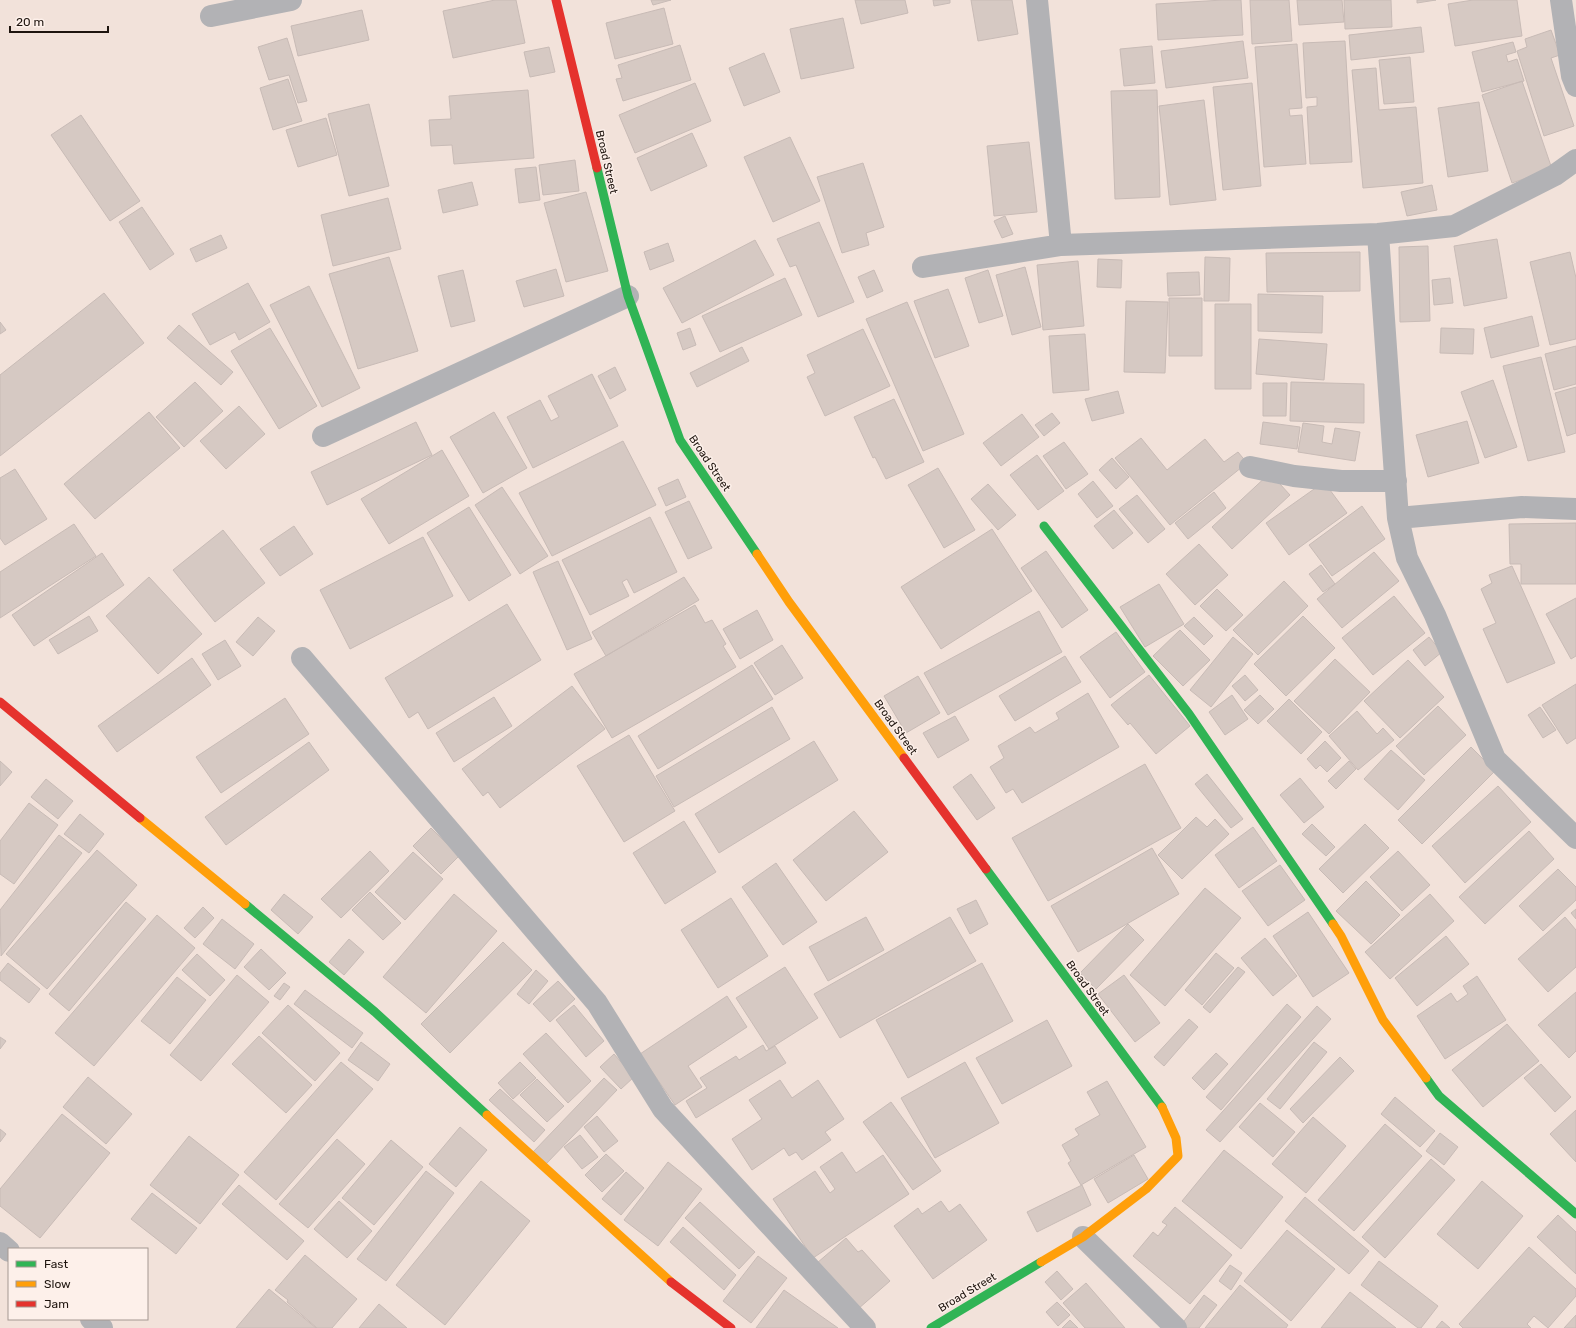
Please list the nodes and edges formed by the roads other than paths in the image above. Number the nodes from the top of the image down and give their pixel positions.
1 (291, 0) edge
2 (556, 0) edge
3 (1037, 0) edge
4 (1561, 0) edge
5 (211, 16) dead end
6 (1576, 86) edge
7 (1576, 160) edge
8 (1378, 234) junction
9 (1061, 245) junction
10 (923, 267) dead end
11 (628, 296) junction
12 (323, 436) dead end
13 (1250, 467) dead end
14 (1396, 481) junction
15 (1576, 510) edge
16 (1398, 518) junction
17 (1044, 526) dead end
18 (302, 658) dead end
19 (0, 702) edge
20 (1576, 838) edge
21 (1576, 1214) edge
22 (1083, 1236) junction
23 (92, 1320) edge
24 (102, 1328) edge
25 (731, 1328) edge
26 (865, 1328) edge
27 (931, 1328) edge
28 (1176, 1328) edge

1 - 5 street
2 - 11 street, Broad Street
3 - 9 street
4 - 6 street
7 - 8 street
8 - 9 street
8 - 14 street
9 - 10 street
11 - 12 street
11 - 22 street, Broad Street
13 - 14 street
14 - 16 street
15 - 16 street
16 - 20 street
17 - 21 street
18 - 26 street
19 - 25 street
22 - 27 street, Broad Street
22 - 28 street
23 - 24 street

